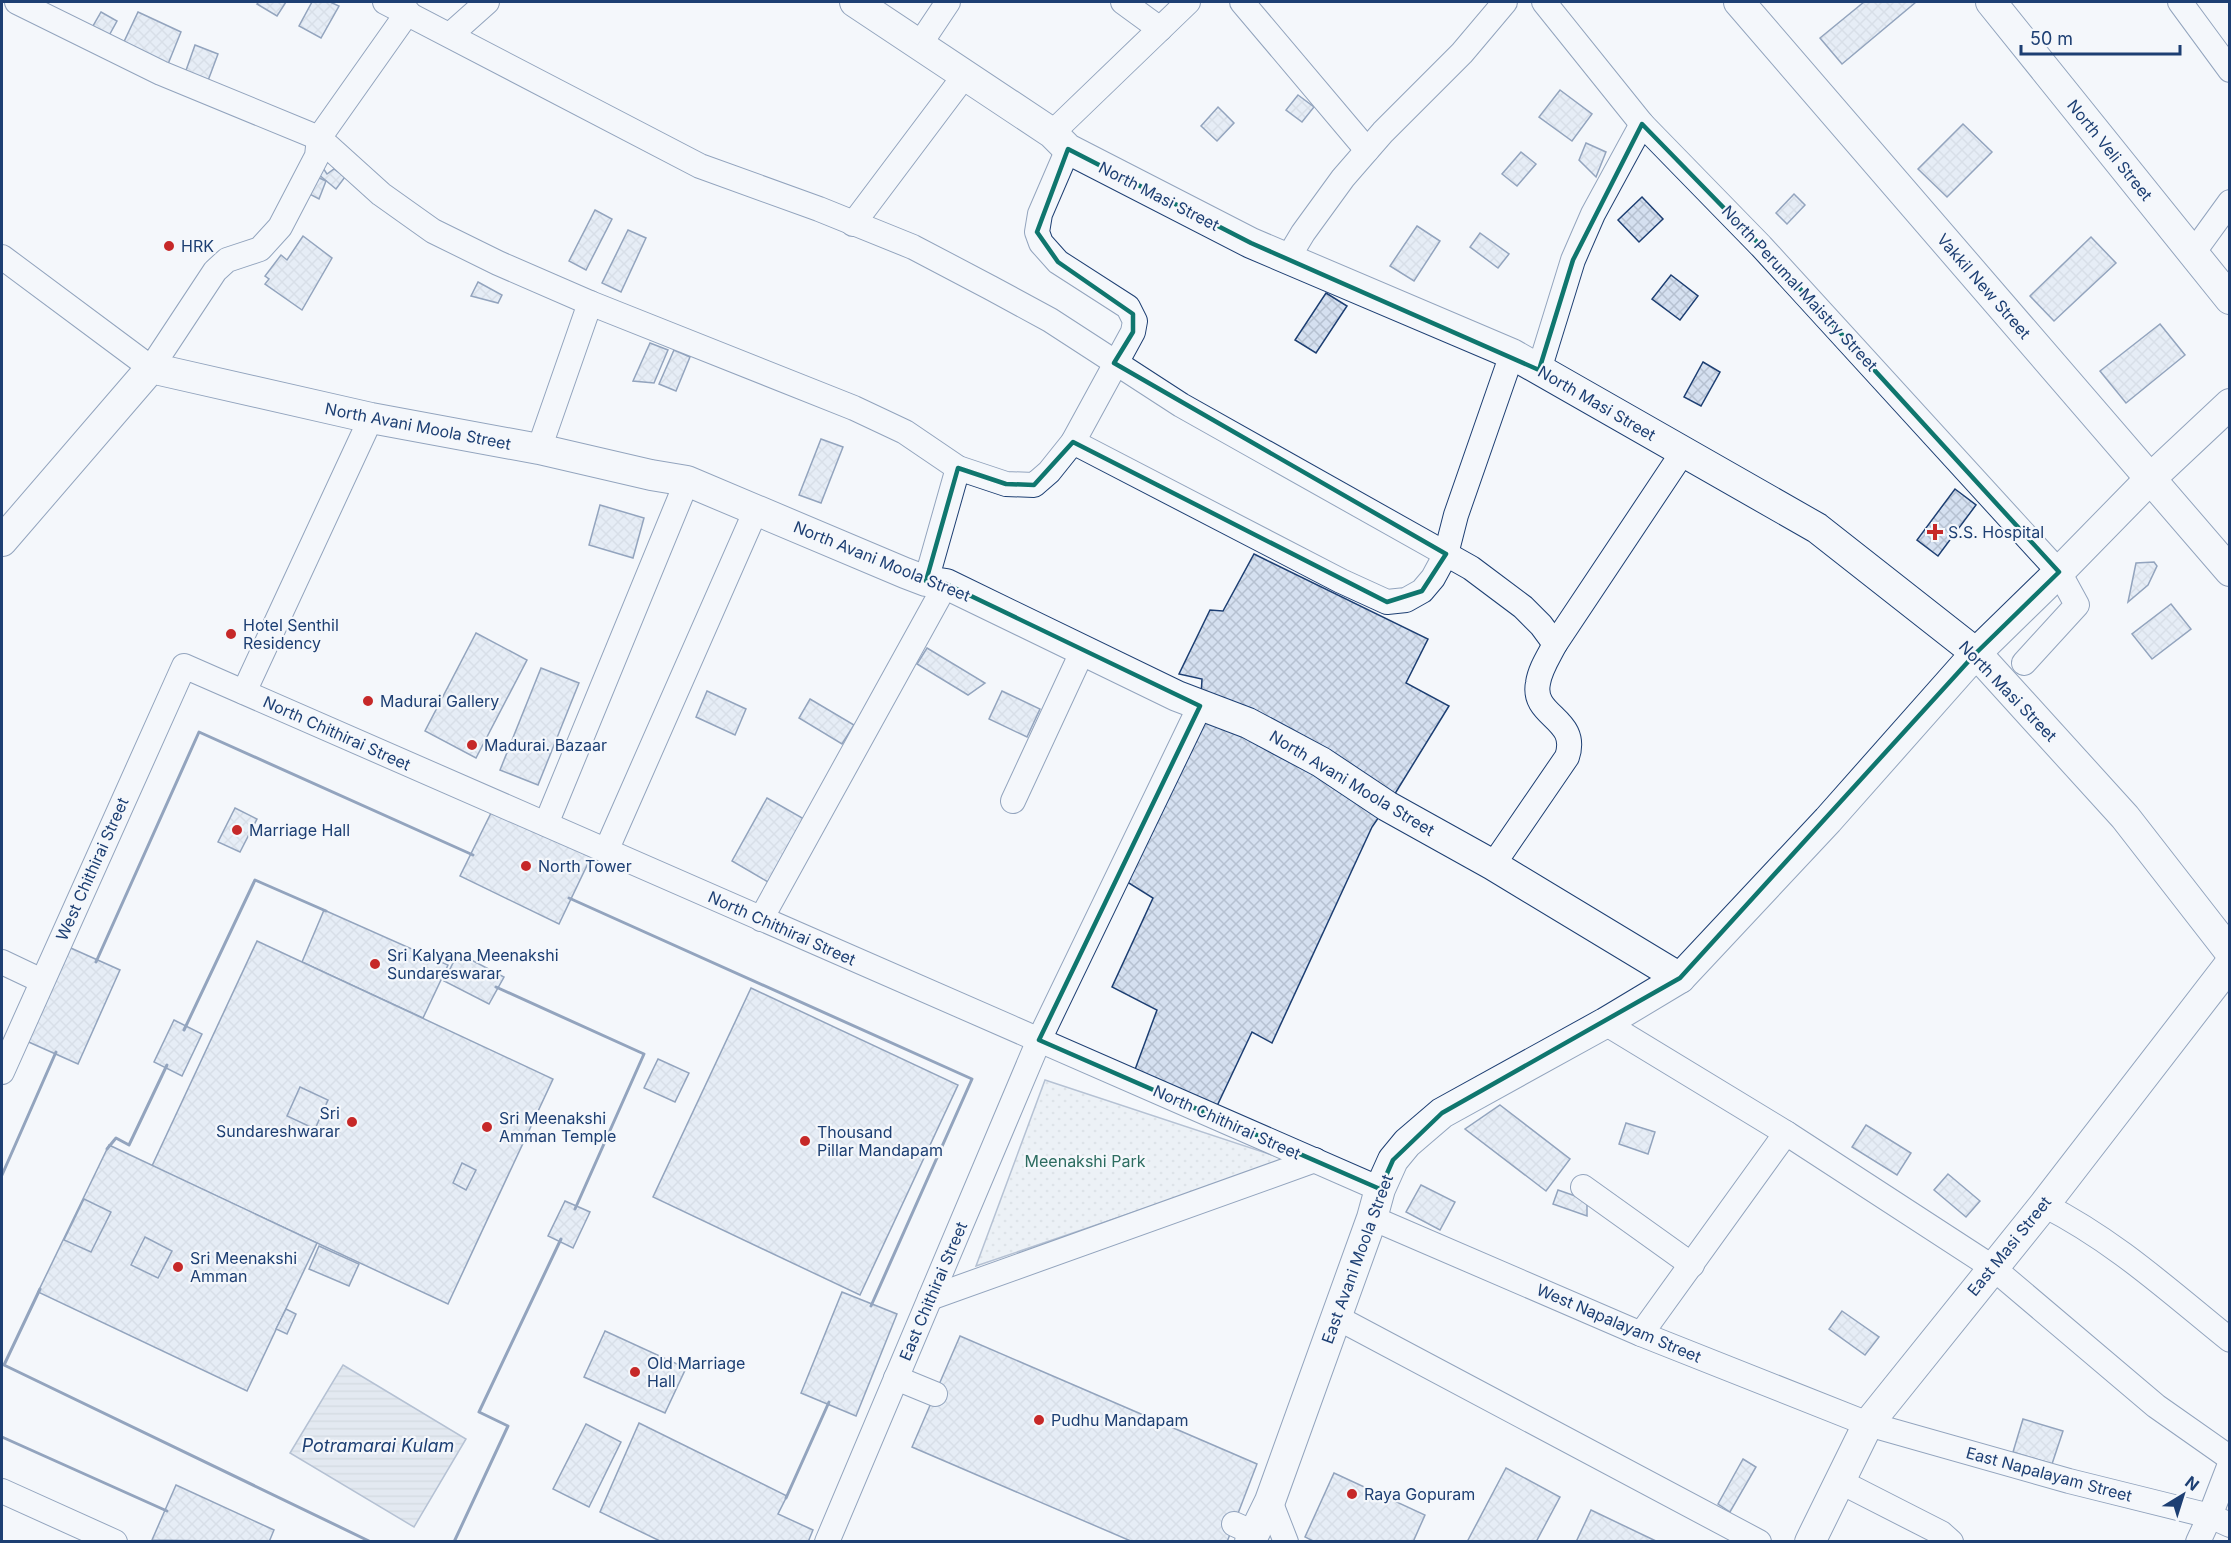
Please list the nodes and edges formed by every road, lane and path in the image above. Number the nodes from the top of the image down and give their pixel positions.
1 (17, 2) edge
2 (385, 2) edge
3 (487, 2) edge
4 (855, 2) edge
5 (948, 2) edge
6 (1123, 2) edge
7 (1188, 2) edge
8 (1242, 2) edge
9 (1505, 2) edge
10 (1544, 2) edge
11 (1738, 2) edge
12 (1991, 2) edge
13 (2180, 2) edge
14 (408, 12) junction
15 (1160, 29) junction
16 (450, 35) junction
17 (920, 44) junction
18 (2229, 70) edge
19 (965, 75) junction
20 (1642, 124) junction
21 (320, 138) junction
22 (1060, 141) junction
23 (1367, 150) junction
24 (2229, 202) edge
25 (853, 224) junction
26 (2193, 253) junction
27 (2, 257) edge
28 (1288, 258) junction
29 (2229, 299) edge
30 (590, 303) junction
31 (1512, 354) junction
32 (1114, 363) junction
33 (151, 368) junction
34 (1539, 370) junction
35 (2229, 404) edge
36 (371, 418) junction
37 (1073, 442) junction
38 (539, 449) junction
39 (1683, 452) junction
40 (958, 468) junction
41 (2150, 479) junction
42 (687, 481) junction
43 (756, 510) junction
44 (2, 541) edge
45 (1446, 554) junction
46 (2229, 571) edge
47 (2060, 572) junction
48 (936, 582) junction
49 (1555, 644) junction
50 (1083, 650) junction
51 (1976, 653) junction
52 (2024, 663) dead end
53 (184, 666) joint
54 (244, 692) junction
55 (1200, 706) junction
56 (1013, 801) dead end
57 (546, 824) junction
58 (606, 851) junction
59 (1494, 865) junction
60 (761, 919) junction
61 (2229, 952) edge
62 (2, 962) edge
63 (2229, 964) edge
64 (1680, 978) junction
65 (42, 981) junction
66 (1605, 1023) junction
67 (1039, 1040) junction
68 (2, 1072) edge
69 (1786, 1133) junction
70 (1315, 1160) junction
71 (1583, 1188) dead end
72 (1380, 1189) junction
73 (2044, 1205) junction
74 (1372, 1218) junction
75 (1692, 1265) junction
76 (1992, 1267) junction
77 (930, 1298) junction
78 (1336, 1317) junction
79 (1641, 1334) junction
80 (2229, 1340) edge
81 (896, 1378) junction
82 (935, 1394) dead end
83 (1868, 1424) junction
84 (2229, 1458) edge
85 (2229, 1464) edge
86 (1839, 1481) junction
87 (4, 1498) edge
88 (1270, 1501) junction
89 (2220, 1521) edge
90 (1246, 1533) edge
91 (115, 1542) edge
92 (827, 1542) edge
93 (1286, 1542) edge
94 (1759, 1542) edge
95 (1810, 1542) edge
96 (1951, 1542) edge
97 (2198, 1542) edge

1 - 21 street
2 - 14 street
3 - 16 street
4 - 17 main road, North Masi Street
5 - 17 street
6 - 15 street
7 - 15 street
8 - 23 street
9 - 23 street
10 - 20 street, North Perumal Maistry Street
11 - 41 main road, Vakkil New Street
12 - 26 main road, North Veli Street
13 - 18 street
14 - 16 street
14 - 21 street
15 - 22 street
16 - 25 street
17 - 19 main road, North Masi Street
19 - 22 main road, North Masi Street
19 - 25 street
20 - 34 street
20 - 47 street, North Perumal Maistry Street
21 - 30 street
21 - 33 street
22 - 28 main road, North Masi Street
22 - 32 street
23 - 28 street
24 - 26 street
25 - 32 street
26 - 29 main road, North Veli Street
27 - 33 street
28 - 31 main road, North Masi Street
30 - 38 street
30 - 40 street
31 - 34 main road, North Masi Street
31 - 45 street
32 - 37 street
32 - 45 street
33 - 36 main road, North Avani Moola Street
33 - 44 main road
34 - 39 main road, North Masi Street
35 - 41 main road, East Avani Moola Street
36 - 38 main road, North Avani Moola Street
36 - 54 street
37 - 40 street
37 - 45 street
38 - 42 main road, North Avani Moola Street
39 - 49 street
39 - 51 main road, North Masi Street
40 - 48 street
41 - 46 main road, Vakkil New Street
41 - 47 main road, East Avani Moola Street
42 - 43 main road, North Avani Moola Street
42 - 57 street
43 - 48 main road, North Avani Moola Street
43 - 58 street
45 - 49 street
47 - 51 main road, East Avani Moola Street
47 - 52 street, North Perumal Maistry Street
48 - 50 main road, North Avani Moola Street
48 - 60 street
49 - 59 street
50 - 55 main road, North Avani Moola Street
50 - 56 street
51 - 61 main road, North Masi Street
51 - 64 main road, East Avani Moola Street
53 - 54 street, North Chithirai Street
53 - 65 street, West Chithirai Street
54 - 57 street, North Chithirai Street
55 - 59 main road, North Avani Moola Street
55 - 67 street, East Chithirai Street
57 - 58 street, North Chithirai Street
58 - 60 street, North Chithirai Street
59 - 64 main road, North Avani Moola Street
60 - 67 street, North Chithirai Street
62 - 65 street
63 - 73 main road, East Masi Street
64 - 66 main road, East Avani Moola Street
65 - 68 street, West Chithirai Street
66 - 69 street
66 - 72 main road, East Avani Moola Street
67 - 70 street, North Chithirai Street
67 - 77 street, East Chithirai Street
69 - 75 street
69 - 76 street
70 - 72 street, North Chithirai Street
70 - 77 street
71 - 75 street
72 - 74 main road, East Avani Moola Street
73 - 76 main road, East Masi Street
73 - 80 street
74 - 78 main road, East Avani Moola Street
74 - 79 street, West Napalayam Street
75 - 79 street
76 - 83 main road, East Masi Street
76 - 84 street
77 - 81 street, East Chithirai Street
78 - 88 main road, East Avani Moola Street
78 - 94 street
79 - 83 street, West Napalayam Street
81 - 82 street
81 - 92 street, East Chithirai Street
83 - 86 main road, East Masi Street
83 - 89 street, East Napalayam Street
85 - 89 street
86 - 95 main road, East Masi Street
86 - 96 street
87 - 91 street
88 - 90 main road, East Avani Moola Street
88 - 93 street
89 - 97 street

